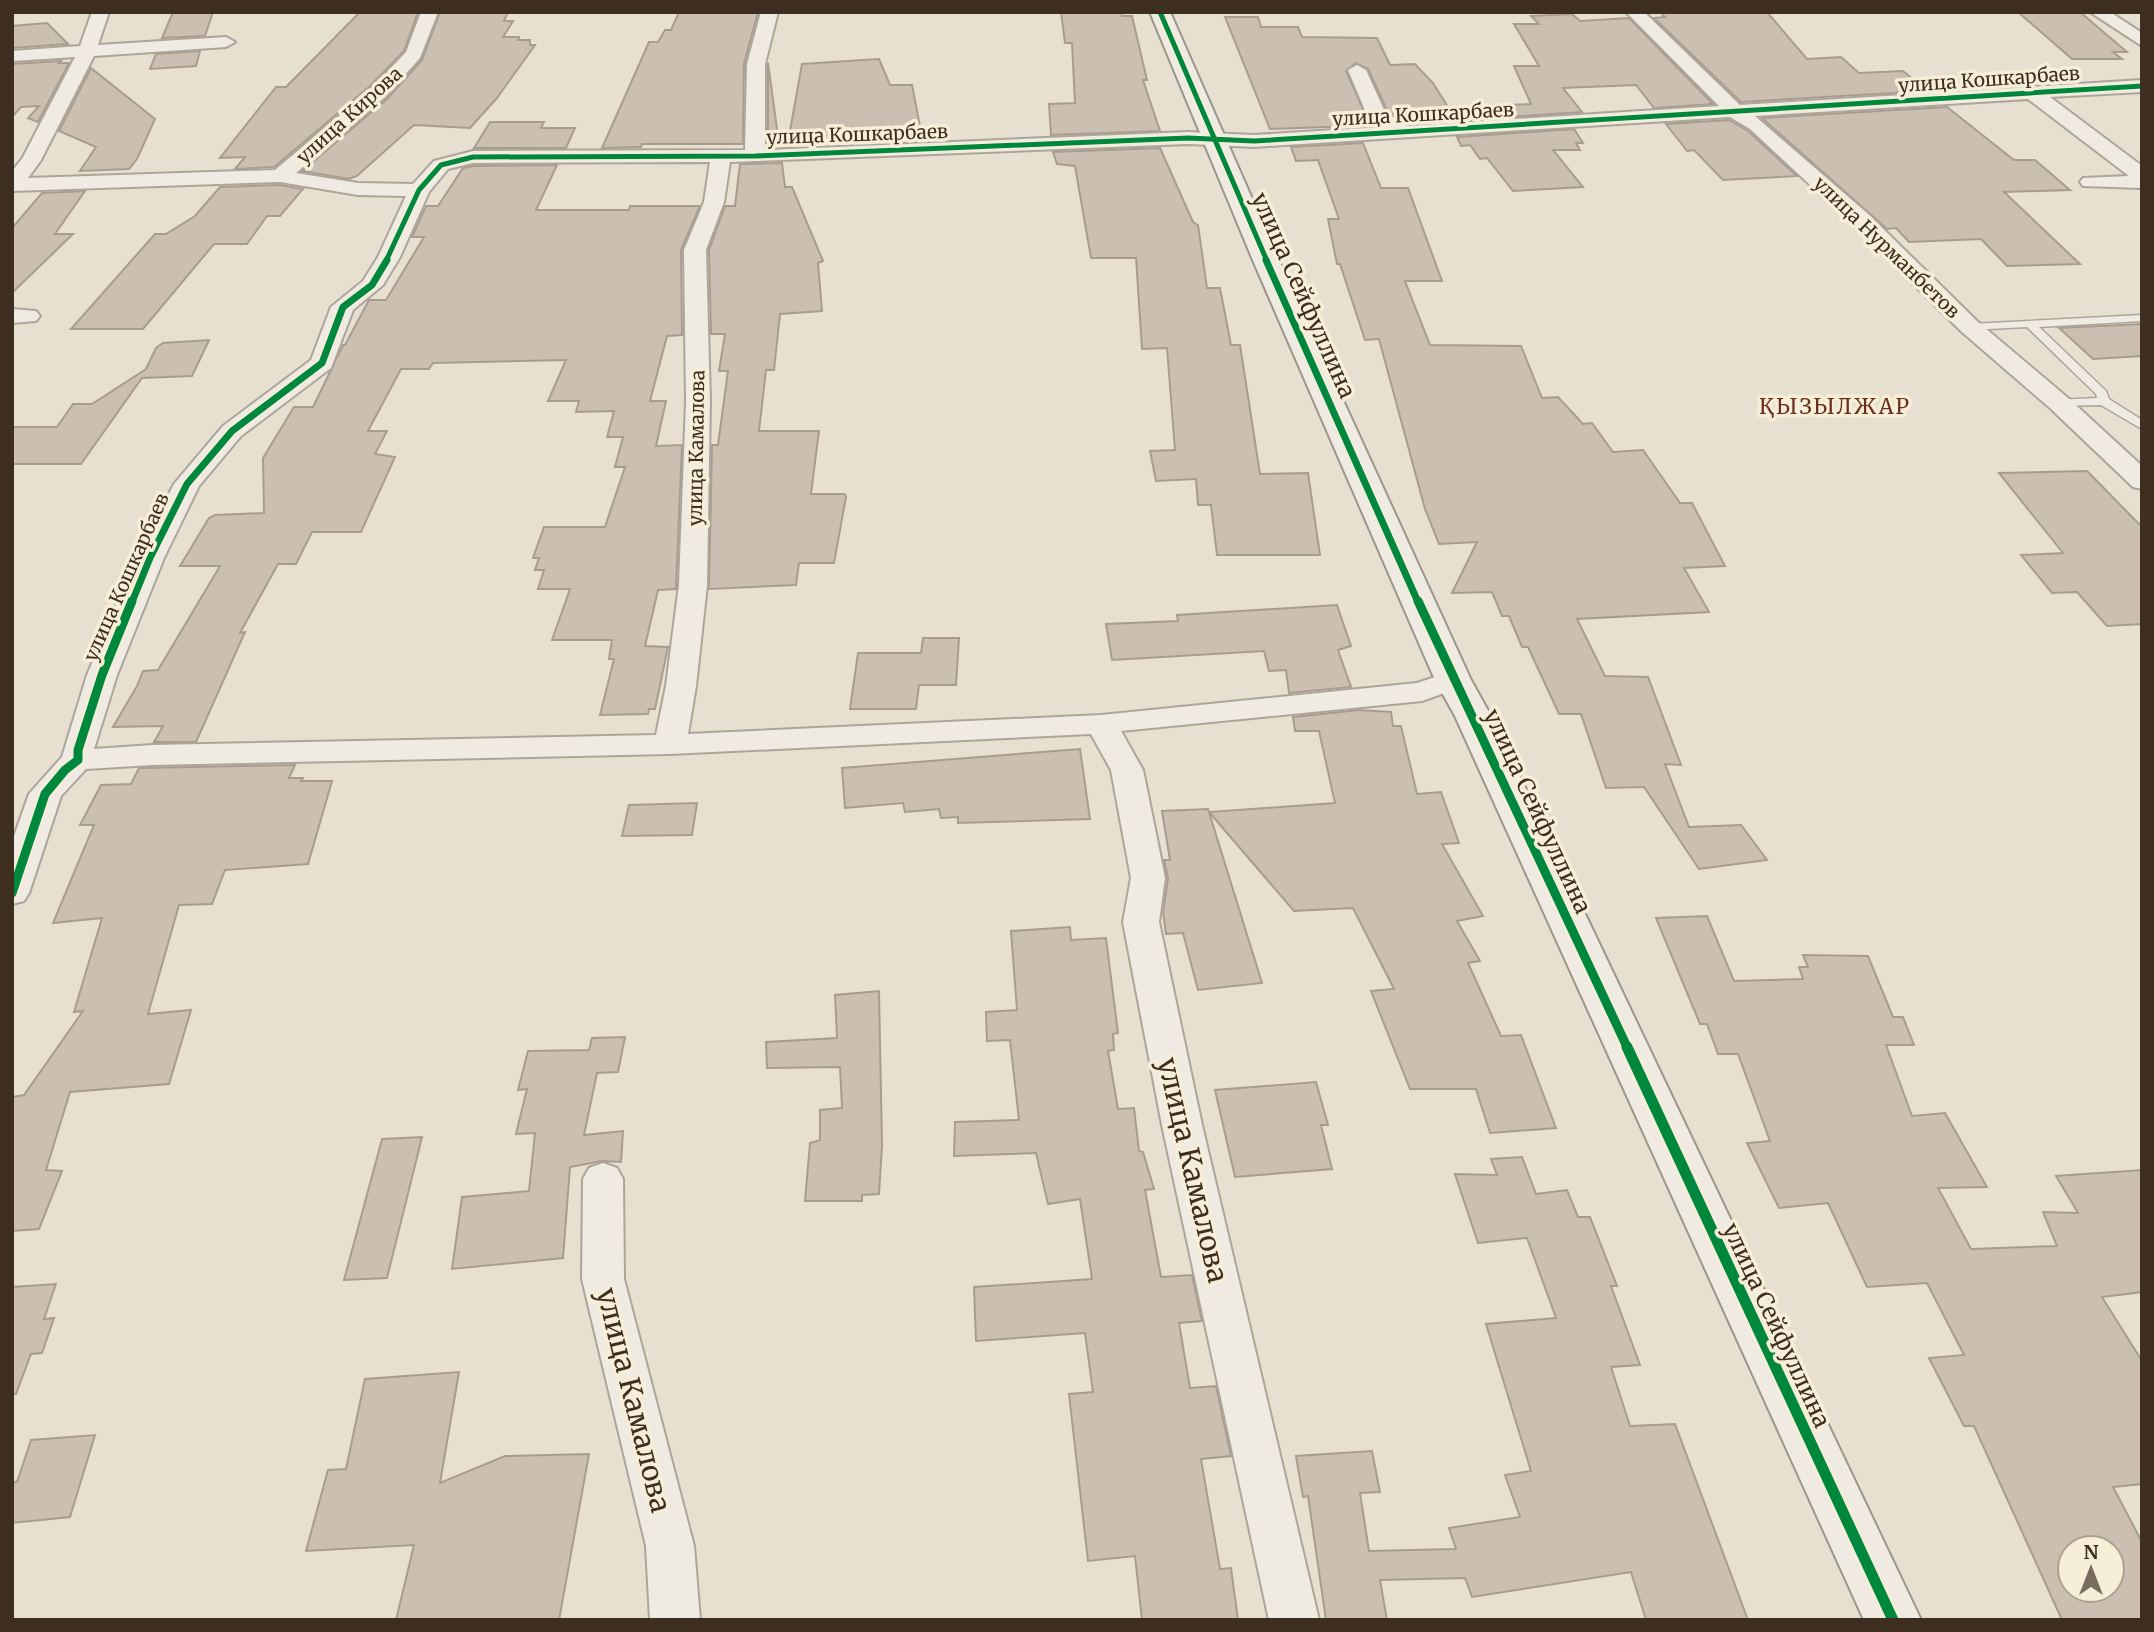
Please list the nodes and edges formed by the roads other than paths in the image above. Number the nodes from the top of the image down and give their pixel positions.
1 (101, 12) edge
2 (430, 12) edge
3 (770, 12) edge
4 (1160, 12) edge
5 (1634, 12) edge
6 (2098, 12) edge
7 (2142, 41) edge
8 (226, 42) dead end
9 (86, 52) junction
10 (12, 56) edge
11 (1357, 70) dead end
12 (2142, 86) edge
13 (2032, 93) junction
14 (1737, 113) junction
15 (1403, 132) junction
16 (1217, 141) junction
17 (719, 155) junction
18 (755, 156) junction
19 (280, 176) junction
20 (2142, 176) edge
21 (2142, 181) edge
22 (2090, 182) dead end
23 (12, 185) edge
24 (419, 190) junction
25 (2142, 318) edge
26 (2030, 324) junction
27 (1970, 327) junction
28 (2103, 401) junction
29 (2059, 403) junction
30 (2142, 425) edge
31 (2142, 481) edge
32 (1453, 680) junction
33 (1101, 724) junction
34 (670, 744) junction
35 (78, 760) junction
36 (12, 893) edge
37 (603, 1179) dead end
38 (675, 1620) edge
39 (1294, 1620) edge
40 (1893, 1620) edge

1 - 9 street
2 - 19 street, улица Кирова
3 - 18 street
4 - 16 street, улица Сейфуллина
5 - 14 street, улица Нурманбетов
6 - 7 street
8 - 9 street
9 - 10 street
9 - 23 street
11 - 15 street
12 - 13 street, улица Кошкарбаев
13 - 14 street, улица Кошкарбаев
13 - 20 street
14 - 15 street, улица Кошкарбаев
14 - 27 street, улица Нурманбетов
15 - 16 street, улица Кошкарбаев
16 - 18 street, улица Кошкарбаев
16 - 32 street, улица Сейфуллина
17 - 18 street, улица Кошкарбаев
17 - 24 street, улица Кошкарбаев
17 - 34 street, улица Камалова
19 - 23 street
19 - 24 street
21 - 22 street
24 - 35 street, улица Кошкарбаев
25 - 26 lane
26 - 27 lane
26 - 28 lane
27 - 29 street, улица Нурманбетов
28 - 29 lane
28 - 30 lane
29 - 31 street, улица Нурманбетов
32 - 33 street
32 - 40 street, улица Сейфуллина
33 - 34 street
33 - 39 street, улица Камалова
34 - 35 street
35 - 36 street
37 - 38 street, улица Камалова

